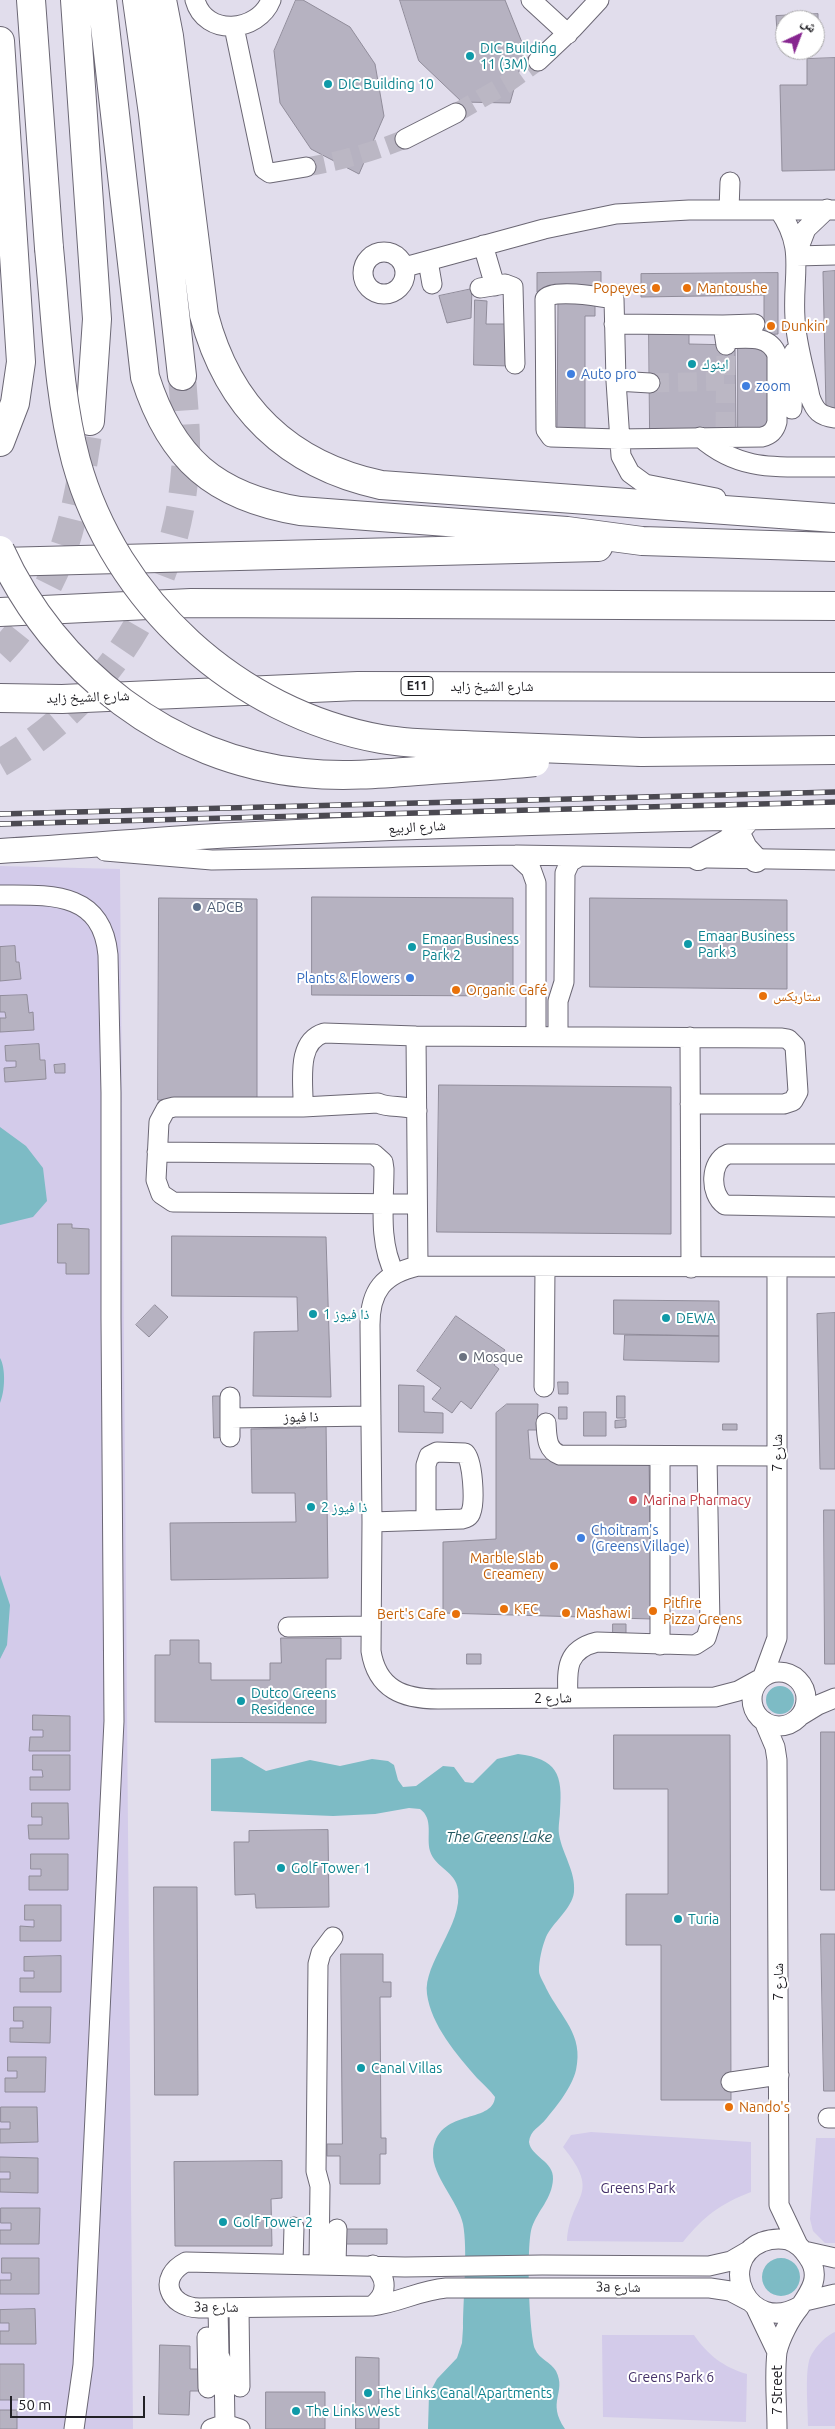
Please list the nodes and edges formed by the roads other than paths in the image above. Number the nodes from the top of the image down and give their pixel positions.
1 (31, 0) edge
2 (74, 0) edge
3 (102, 0) edge
4 (137, 0) edge
5 (162, 0) edge
6 (194, 0) edge
7 (531, 0) edge
8 (545, 0) edge
9 (599, 0) edge
10 (274, 1) edge
11 (241, 26) junction
12 (570, 31) junction
13 (0, 41) edge
14 (538, 61) tunnel mouth
15 (456, 113) tunnel mouth
16 (405, 139) tunnel mouth
17 (306, 167) tunnel mouth
18 (730, 182) dead end
19 (729, 210) junction
20 (779, 210) junction
21 (831, 210) edge
22 (484, 245) junction
23 (835, 255) edge
24 (796, 256) junction
25 (428, 261) junction
26 (405, 267) dead end
27 (432, 284) dead end
28 (795, 318) junction
29 (0, 319) edge
30 (614, 324) junction
31 (755, 324) dead end
32 (724, 336) junction
33 (515, 364) dead end
34 (182, 376) tunnel mouth
35 (616, 382) junction
36 (650, 383) tunnel mouth
37 (792, 408) dead end
38 (835, 418) edge
39 (90, 421) tunnel mouth
40 (700, 437) junction
41 (618, 439) junction
42 (0, 442) edge
43 (835, 467) edge
44 (829, 518) edge
45 (642, 541) junction
46 (835, 547) edge
47 (0, 550) edge
48 (0, 562) edge
49 (835, 606) edge
50 (0, 612) edge
51 (835, 687) edge
52 (0, 698) edge
53 (835, 750) edge
54 (641, 752) junction
55 (835, 816) edge
56 (744, 825) junction
57 (82, 847) junction
58 (0, 851) edge
59 (516, 855) junction
60 (580, 856) junction
61 (698, 858) junction
62 (756, 860) junction
63 (835, 860) edge
64 (0, 895) edge
65 (536, 1007) junction
66 (558, 1007) junction
67 (416, 1036) junction
68 (536, 1036) junction
69 (558, 1036) junction
70 (690, 1037) junction
71 (416, 1092) junction
72 (378, 1103) junction
73 (690, 1104) junction
74 (304, 1107) junction
75 (416, 1111) junction
76 (157, 1152) junction
77 (835, 1154) edge
78 (384, 1204) junction
79 (417, 1204) junction
80 (835, 1207) edge
81 (418, 1266) junction
82 (835, 1267) edge
83 (545, 1268) junction
84 (692, 1268) junction
85 (777, 1268) junction
86 (395, 1274) junction
87 (544, 1387) dead end
88 (233, 1397) dead end
89 (371, 1416) junction
90 (233, 1418) junction
91 (546, 1423) dead end
92 (233, 1437) dead end
93 (660, 1456) junction
94 (707, 1456) junction
95 (776, 1456) junction
96 (426, 1515) dead end
97 (372, 1516) junction
98 (371, 1630) junction
99 (288, 1631) dead end
100 (777, 1638) junction
101 (660, 1645) junction
102 (761, 1678) junction
103 (796, 1678) junction
104 (715, 1697) junction
105 (835, 1697) edge
106 (568, 1698) junction
107 (760, 1718) junction
108 (797, 1719) junction
109 (777, 1760) junction
110 (333, 1937) dead end
111 (779, 2075) junction
112 (731, 2077) dead end
113 (779, 2204) junction
114 (294, 2227) dead end
115 (337, 2229) dead end
116 (754, 2247) junction
117 (801, 2248) junction
118 (835, 2258) edge
119 (314, 2264) junction
120 (373, 2265) junction
121 (835, 2294) edge
122 (752, 2304) junction
123 (802, 2304) junction
124 (372, 2306) junction
125 (222, 2308) junction
126 (777, 2352) junction
127 (240, 2387) dead end
128 (208, 2388) dead end
129 (225, 2427) edge
130 (74, 2429) edge
131 (778, 2429) edge

1 - 54 highway, bridge
2 - 39 highway
3 - 45 highway
4 - 34 highway
5 - 44 highway
6 - 11 street
7 - 12 street
8 - 12 street
9 - 12 street
10 - 11 street
11 - 17 street
12 - 14 street
13 - 42 highway
15 - 16 street
18 - 19 street
19 - 20 street
19 - 22 street
20 - 21 street
20 - 24 street
21 - 24 street
22 - 25 street
22 - 33 street
23 - 24 street
24 - 28 street
25 - 26 street
25 - 27 street
28 - 37 street
28 - 38 street
29 - 42 highway
30 - 32 street
30 - 35 street
30 - 41 street
31 - 32 street
32 - 40 street
35 - 36 street
35 - 41 street
40 - 41 street
40 - 43 street
41 - 44 street
45 - 46 highway
45 - 48 highway
47 - 54 highway, bridge
49 - 50 highway
51 - 52 highway, شارع الشيخ زايد / E11
53 - 54 highway
55 - 56 main road, شارع الربيع
56 - 57 main road, شارع الربيع
56 - 61 main road
56 - 62 main road
57 - 58 main road, شارع الربيع
57 - 59 street
59 - 60 street
59 - 65 street
60 - 61 street
60 - 66 street
61 - 62 street
62 - 63 street
64 - 130 street
65 - 66 street
65 - 68 street
66 - 69 street
67 - 68 street
67 - 71 street
67 - 74 street
68 - 69 street
69 - 70 street
70 - 73 street
70 - 73 street
71 - 72 street
71 - 75 street
72 - 74 street
72 - 75 street
73 - 84 street
74 - 76 street
75 - 79 street
76 - 78 street
76 - 78 street
77 - 80 street
78 - 79 street
78 - 86 street
79 - 81 street
81 - 83 street
81 - 86 street
82 - 85 street
83 - 84 street
83 - 87 street
84 - 85 street
85 - 95 street, شارع 7
86 - 89 street
88 - 90 street
89 - 90 street, ذا فيوز
89 - 97 street
90 - 92 street
91 - 93 street
93 - 94 street
93 - 101 street
94 - 95 street
94 - 101 street
95 - 100 street, شارع 7
96 - 97 street
97 - 98 street
98 - 99 street
98 - 106 street, شارع 2
100 - 102 street, شارع 7
100 - 103 street, شارع 7
101 - 106 street
102 - 103 street
102 - 104 street, شارع 2
102 - 107 street
103 - 105 street
103 - 108 street
104 - 106 street, شارع 2
104 - 107 street, شارع 2
105 - 108 street
107 - 108 street
107 - 109 street, شارع 7
108 - 109 street, شارع 7
109 - 111 street, شارع 7
110 - 119 street
111 - 112 street
111 - 113 street, شارع 7
113 - 116 street, شارع 7
113 - 117 street, شارع 7
114 - 119 street
115 - 119 street
116 - 117 street
116 - 120 street, 3a شارع
116 - 122 street
117 - 118 street
117 - 123 street
119 - 120 street, 3a شارع
119 - 125 street, 3a شارع
120 - 124 street
121 - 123 street
122 - 123 street
122 - 124 street, 3a شارع
122 - 126 street
123 - 126 street
124 - 125 street, 3a شارع
125 - 127 street
125 - 128 street
125 - 129 street
126 - 131 street, 7 Street

